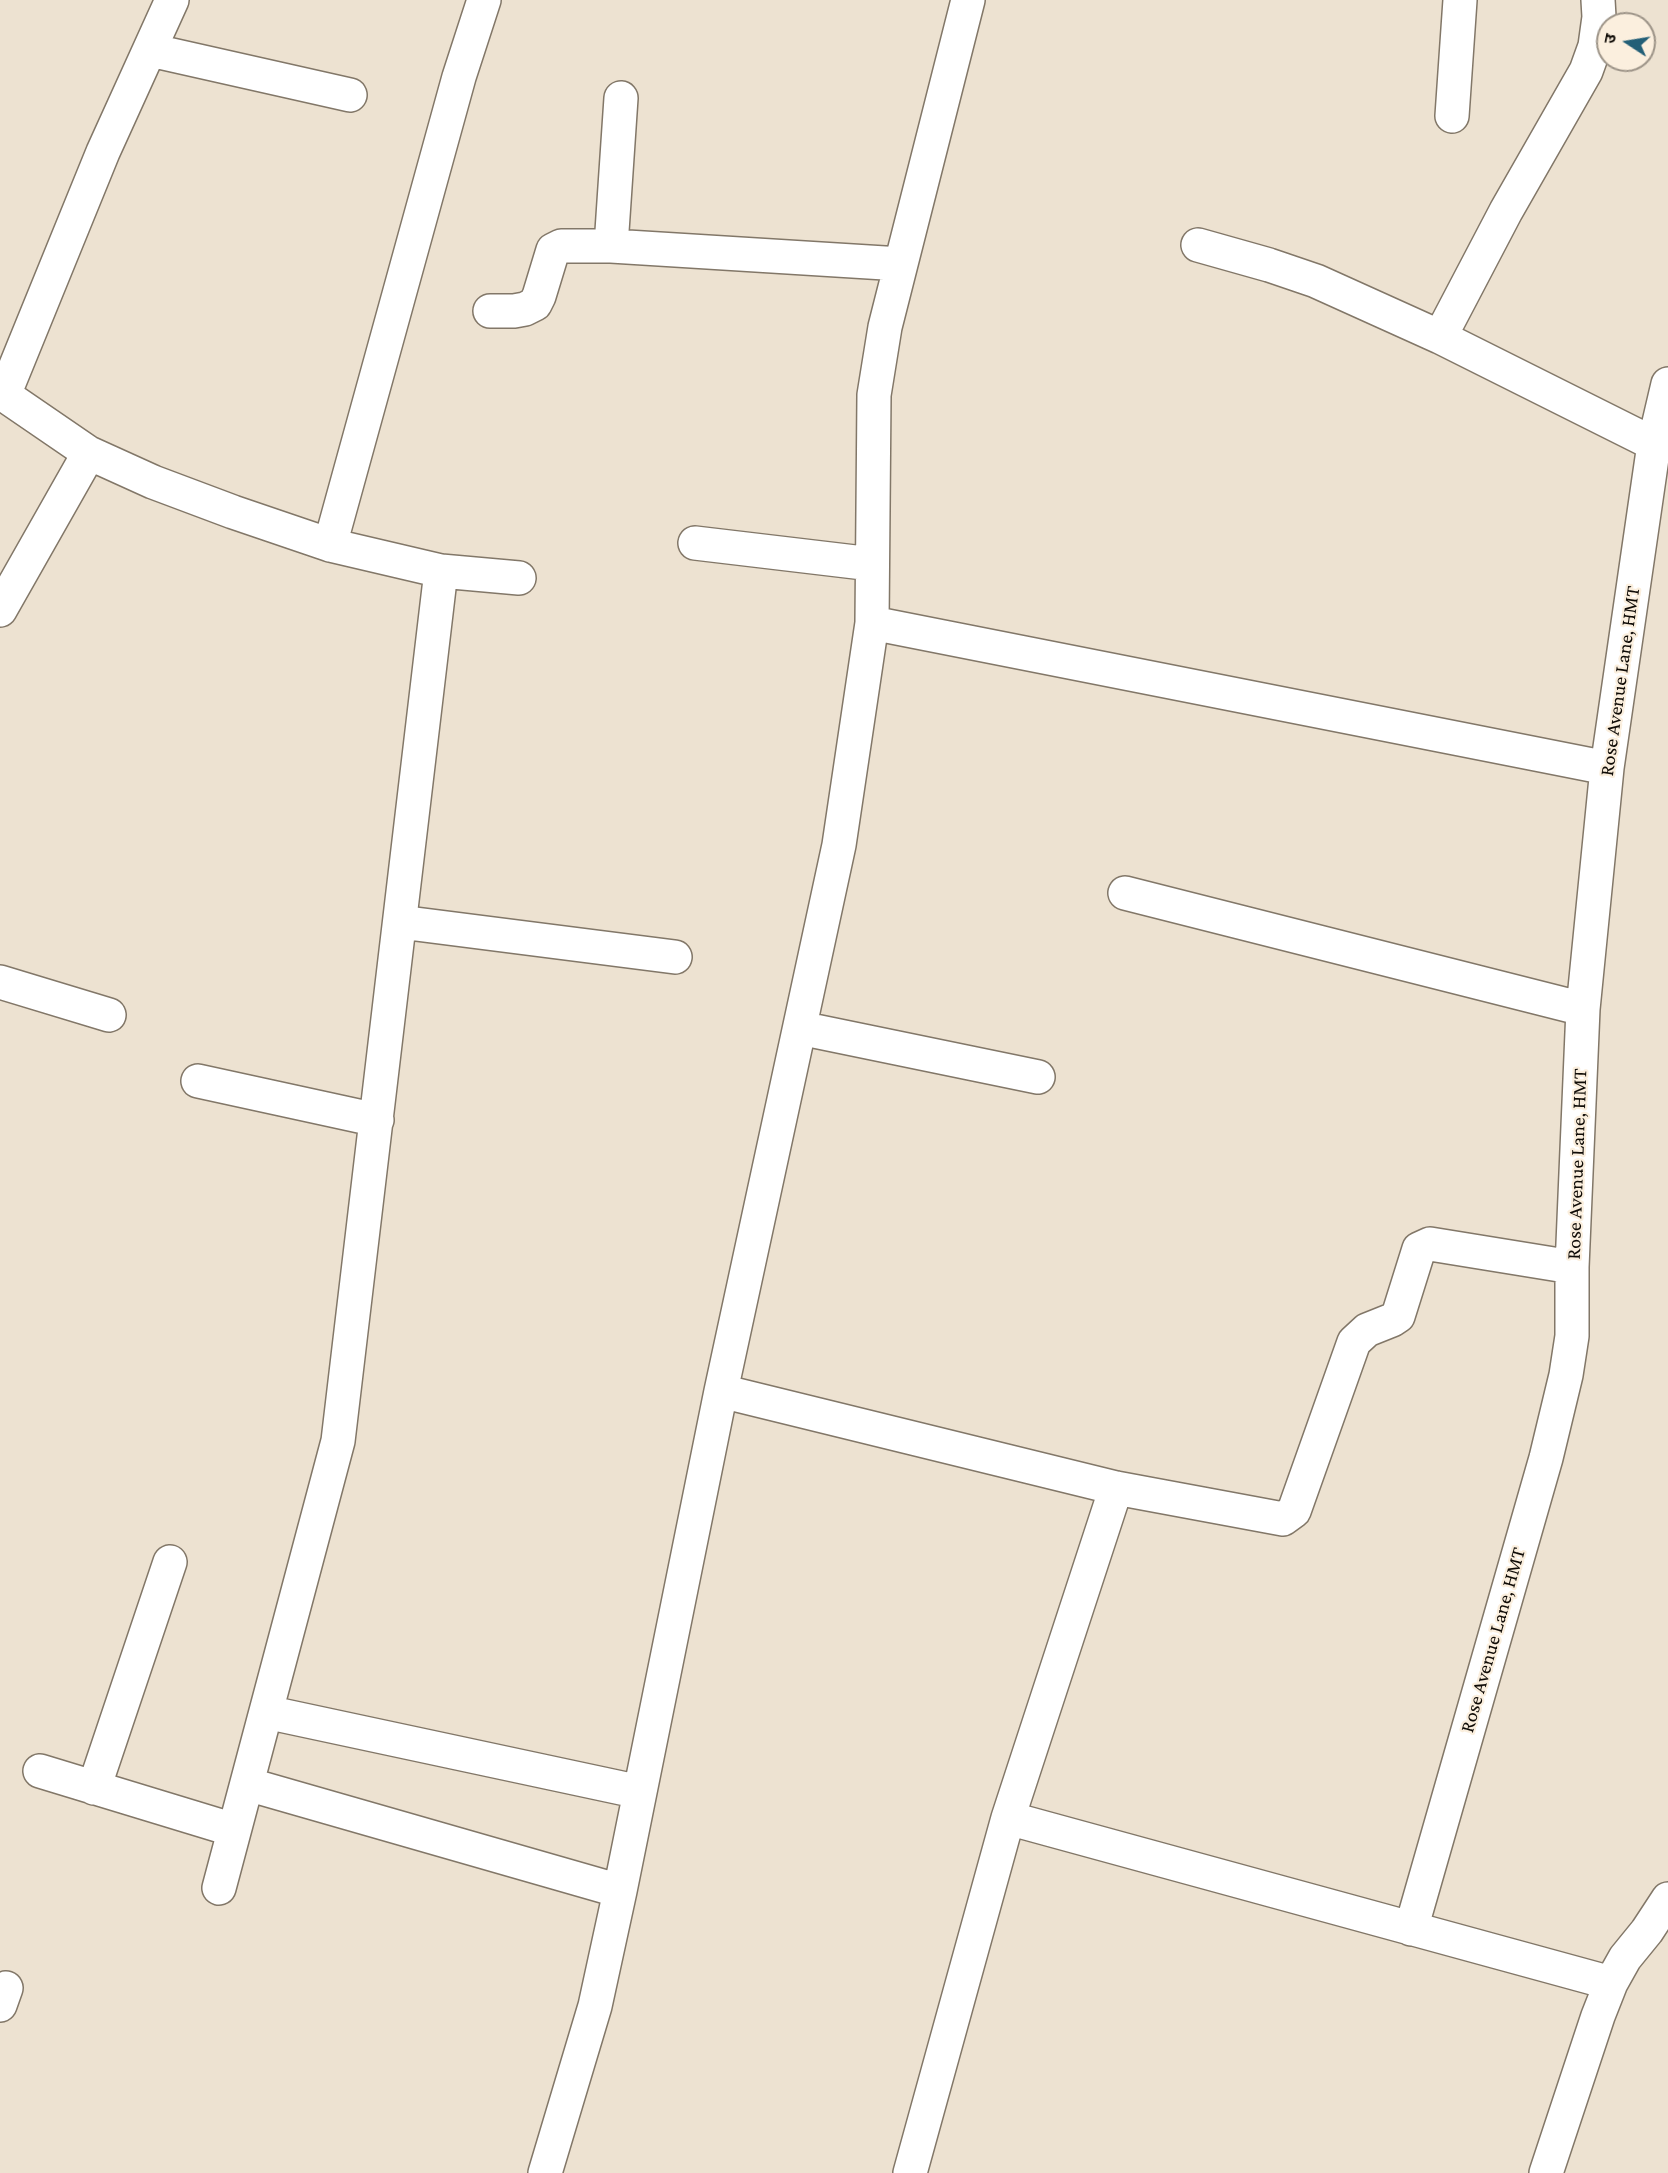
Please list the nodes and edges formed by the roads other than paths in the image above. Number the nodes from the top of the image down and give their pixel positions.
1 (172, 0) edge
2 (484, 0) edge
3 (968, 0) edge
4 (1460, 0) edge
5 (1598, 0) edge
6 (150, 50) junction
7 (350, 95) dead end
8 (621, 98) dead end
9 (1452, 116) dead end
10 (1198, 245) dead end
11 (611, 246) junction
12 (901, 264) junction
13 (490, 311) dead end
14 (1440, 337) junction
15 (1668, 384) edge
16 (2, 393) edge
17 (89, 453) junction
18 (1657, 465) edge
19 (695, 543) dead end
20 (330, 545) junction
21 (872, 564) junction
22 (441, 571) junction
23 (519, 578) dead end
24 (0, 610) edge
25 (872, 623) junction
26 (1607, 768) junction
27 (1125, 892) dead end
28 (400, 922) junction
29 (675, 957) dead end
30 (0, 982) edge
31 (1583, 1009) junction
32 (109, 1015) dead end
33 (800, 1028) junction
34 (1038, 1077) dead end
35 (198, 1081) dead end
36 (377, 1120) junction
37 (1572, 1267) junction
38 (721, 1390) junction
39 (1116, 1488) junction
40 (170, 1562) dead end
41 (266, 1712) junction
42 (40, 1772) dead end
43 (247, 1784) junction
44 (94, 1788) junction
45 (640, 1792) junction
46 (1008, 1818) junction
47 (234, 1830) junction
48 (219, 1888) dead end
49 (620, 1891) junction
50 (1668, 1899) edge
51 (1411, 1929) junction
52 (1611, 1983) junction
53 (545, 2173) edge
54 (910, 2173) edge
55 (1546, 2173) edge

1 - 6 street
2 - 20 street
3 - 12 street
4 - 9 street
5 - 14 street
6 - 7 street
6 - 16 street
8 - 11 street
10 - 14 street
11 - 12 street
11 - 13 street
12 - 21 street
14 - 18 street
15 - 18 street, Rose Avenue Lane, HMT
16 - 17 street
17 - 20 street
17 - 24 street
18 - 26 street, Rose Avenue Lane, HMT
19 - 21 street
20 - 22 street
21 - 25 street
22 - 23 street
22 - 28 street
25 - 26 street
25 - 33 street
26 - 31 street, Rose Avenue Lane, HMT
27 - 31 street
28 - 29 street
28 - 36 street
30 - 32 street
31 - 37 street, Rose Avenue Lane, HMT
33 - 34 street
33 - 38 street
35 - 36 street
36 - 41 street
37 - 39 street
37 - 51 street, Rose Avenue Lane, HMT
38 - 39 street
38 - 45 street
39 - 46 street
40 - 44 street
41 - 43 street
41 - 45 street
42 - 44 street
43 - 47 street
43 - 49 street
44 - 47 street
45 - 49 street
46 - 51 street
46 - 54 street
47 - 48 street
49 - 53 street
50 - 52 street
51 - 52 street
52 - 55 street

